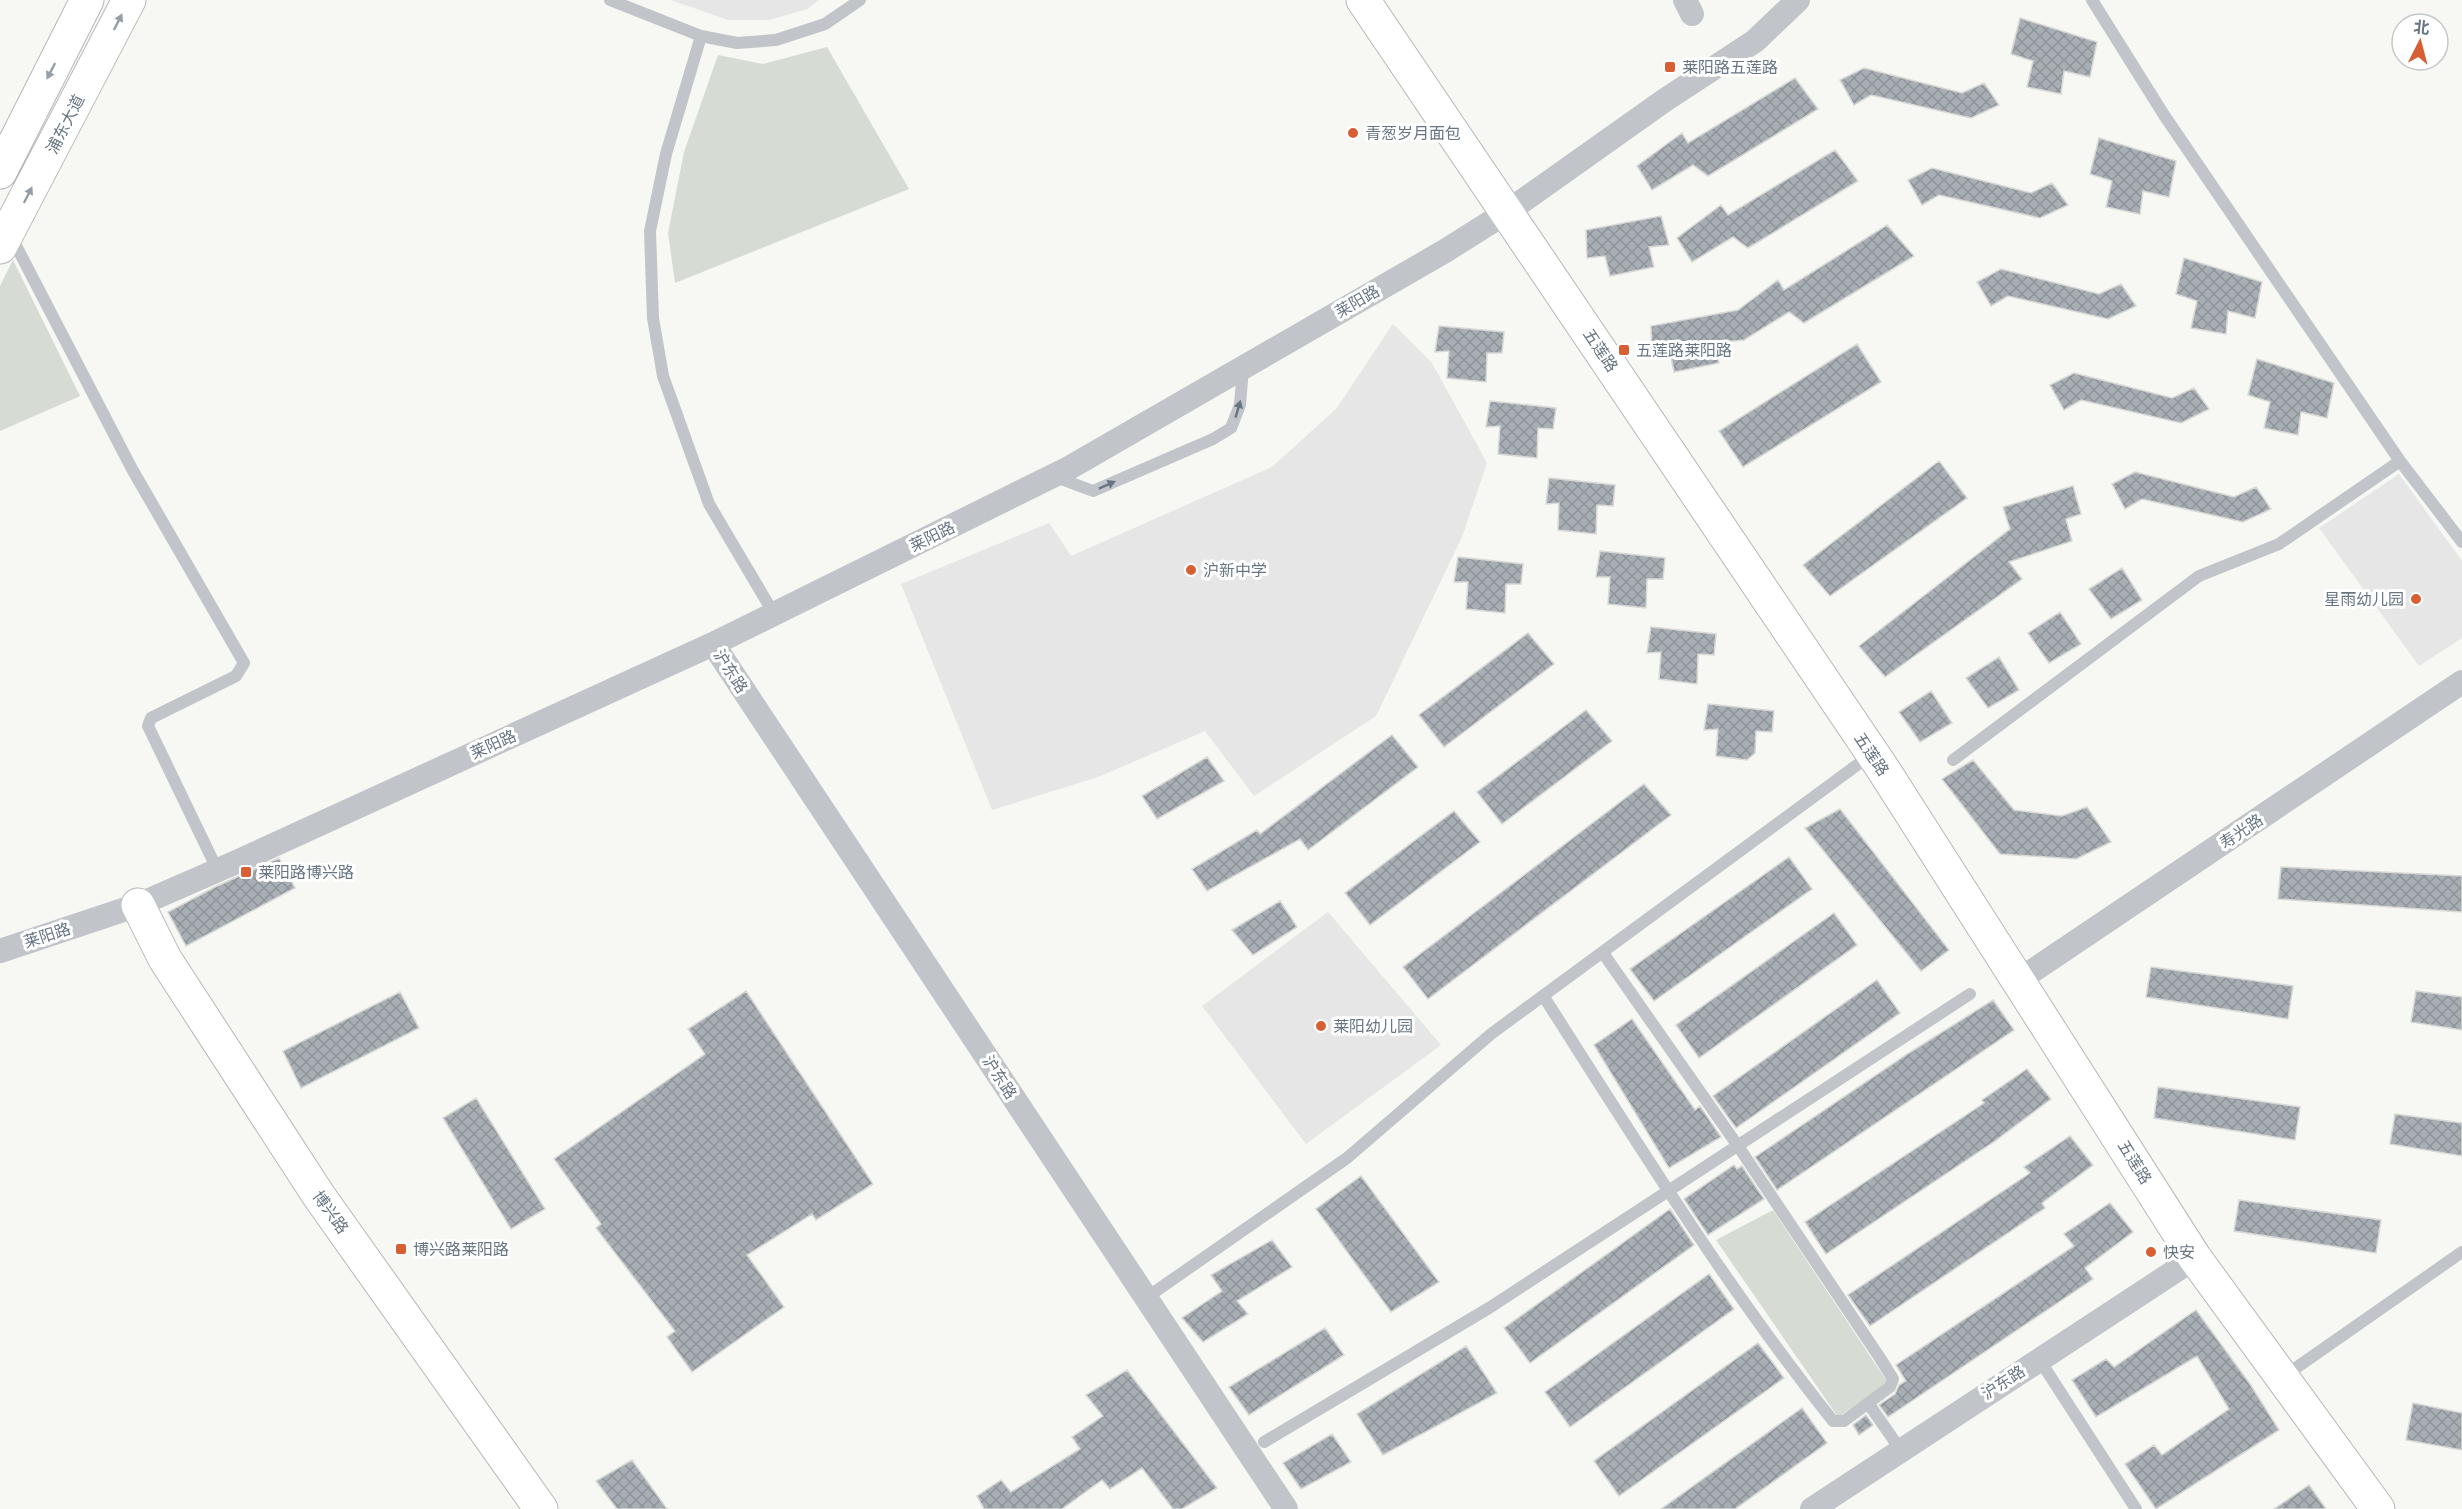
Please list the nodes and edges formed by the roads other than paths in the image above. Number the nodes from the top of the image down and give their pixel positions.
1 (87, 0) edge
2 (129, 0) edge
3 (610, 0) edge
4 (861, 0) edge
5 (1363, 0) edge
6 (1798, 0) edge
7 (2092, 0) edge
8 (701, 36) junction
9 (0, 172) edge
10 (1507, 212) junction
11 (5, 239) edge
12 (1243, 368) junction
13 (2400, 461) junction
14 (1053, 476) junction
15 (2462, 542) edge
16 (774, 614) junction
17 (713, 644) junction
18 (2462, 681) edge
19 (1872, 754) junction
20 (1953, 760) dead end
21 (217, 869) junction
22 (138, 905) junction
23 (0, 951) edge
24 (1603, 953) junction
25 (2019, 980) junction
26 (1970, 994) dead end
27 (1544, 996) junction
28 (1738, 1146) junction
29 (1668, 1192) junction
30 (2462, 1252) edge
31 (2195, 1258) junction
32 (1146, 1298) junction
33 (2039, 1359) junction
34 (2282, 1377) junction
35 (1868, 1403) junction
36 (1264, 1442) dead end
37 (1900, 1449) junction
38 (541, 1509) edge
39 (1286, 1509) edge
40 (1812, 1509) edge
41 (2136, 1509) edge
42 (2378, 1509) edge

1 -> 9 street
11 -> 2 street, 浦东大道
3 - 8 lane
4 - 8 lane
5 - 10 street, 五莲路
6 - 10 street, 莱阳路
7 - 13 lane
8 - 16 lane
10 - 12 street, 莱阳路
10 - 19 street, 五莲路
11 - 21 lane
12 - 14 street, 莱阳路
14 -> 12 lane
13 - 15 lane
13 - 20 lane
14 - 16 street, 莱阳路
16 - 17 street, 莱阳路
17 - 21 street, 莱阳路
17 - 32 street, 沪东路
18 - 25 street, 寿光路
19 - 24 lane
19 - 25 street, 五莲路
21 - 22 street, 莱阳路
22 - 23 street, 莱阳路
22 - 38 street, 博兴路
24 - 27 lane
24 - 28 lane
25 - 31 street, 五莲路
26 - 28 lane
27 - 29 lane
27 - 32 lane
28 - 29 lane
28 - 35 lane
29 - 35 lane
29 - 36 lane
30 - 34 lane
31 - 33 street, 沪东路
31 - 34 street, 五莲路
32 - 39 street, 沪东路
33 - 37 street, 沪东路
33 - 41 lane
34 - 42 street, 五莲路
35 - 37 lane
37 - 40 street, 沪东路

